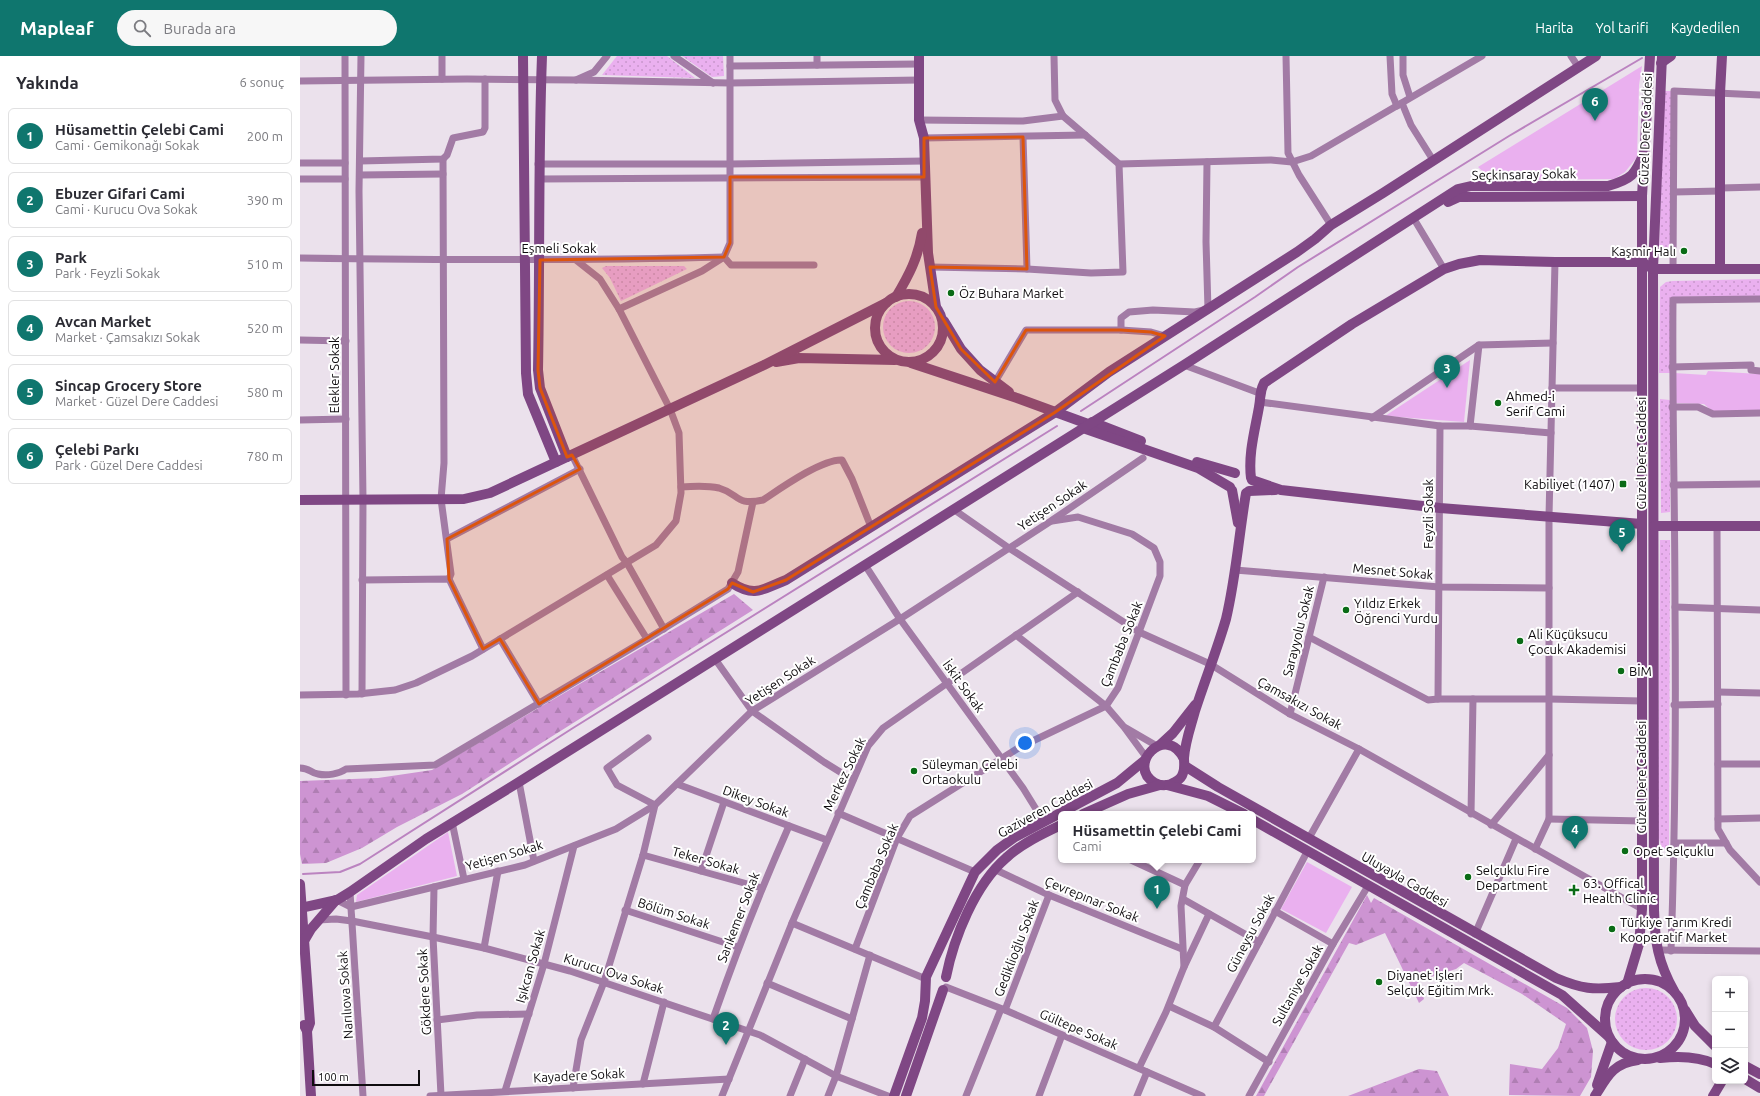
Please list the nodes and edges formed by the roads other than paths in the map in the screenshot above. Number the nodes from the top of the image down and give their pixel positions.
1 (345, 56) edge
2 (360, 56) edge
3 (442, 56) edge
4 (524, 56) edge
5 (542, 56) edge
6 (607, 56) edge
7 (674, 56) edge
8 (730, 56) edge
9 (817, 56) edge
10 (1054, 56) edge
11 (1286, 56) edge
12 (1390, 56) edge
13 (1403, 56) edge
14 (1482, 56) edge
15 (1571, 56) edge
16 (1596, 56) edge
17 (1650, 56) edge
18 (1671, 56) edge
19 (1722, 56) edge
20 (919, 60) edge
21 (1661, 60) edge
22 (817, 65) junction
23 (730, 66) junction
24 (1579, 68) junction
25 (442, 79) junction
26 (485, 79) junction
27 (524, 79) junction
28 (345, 80) junction
29 (361, 80) junction
30 (541, 80) junction
31 (576, 80) junction
32 (919, 80) junction
33 (300, 81) edge
34 (713, 83) junction
35 (730, 83) junction
36 (1720, 93) junction
37 (1760, 95) edge
38 (1410, 97) junction
39 (1399, 104) junction
40 (1063, 116) junction
41 (919, 120) junction
42 (1084, 135) junction
43 (1023, 137) junction
44 (924, 138) junction
45 (1644, 153) junction
46 (443, 159) junction
47 (1433, 160) junction
48 (360, 161) junction
49 (924, 161) junction
50 (1207, 162) junction
51 (1292, 162) junction
52 (300, 163) edge
53 (345, 163) junction
54 (538, 164) junction
55 (730, 164) junction
56 (1119, 164) junction
57 (443, 174) junction
58 (360, 175) junction
59 (730, 177) junction
60 (924, 177) junction
61 (300, 179) edge
62 (345, 179) junction
63 (539, 179) junction
64 (1760, 187) edge
65 (1720, 190) junction
66 (1674, 192) junction
67 (1642, 196) junction
68 (925, 217) junction
69 (1414, 219) junction
70 (1331, 225) junction
71 (724, 257) junction
72 (300, 258) edge
73 (345, 259) junction
74 (361, 259) junction
75 (524, 260) junction
76 (540, 260) junction
77 (576, 260) junction
78 (444, 261) junction
79 (1555, 262) junction
80 (1642, 262) junction
81 (814, 265) dead end
82 (930, 267) junction
83 (1027, 269) junction
84 (1444, 269) junction
85 (1653, 269) junction
86 (1720, 269) junction
87 (1760, 269) edge
88 (1669, 270) junction
89 (896, 297) junction
90 (1760, 299) edge
91 (886, 303) junction
92 (936, 307) junction
93 (619, 309) junction
94 (1208, 309) junction
95 (941, 317) junction
96 (1121, 330) junction
97 (1165, 336) junction
98 (300, 340) edge
99 (346, 341) junction
100 (1553, 343) junction
101 (1478, 345) junction
102 (898, 360) junction
103 (909, 362) junction
104 (764, 365) junction
105 (1184, 365) junction
106 (1672, 367) junction
107 (1760, 371) edge
108 (995, 382) junction
109 (1552, 388) junction
110 (1642, 388) junction
111 (1260, 397) junction
112 (1017, 398) junction
113 (1672, 407) junction
114 (670, 409) junction
115 (1054, 412) junction
116 (1760, 413) edge
117 (1372, 418) junction
118 (346, 419) junction
119 (300, 420) edge
120 (1088, 424) junction
121 (1440, 426) junction
122 (1470, 426) junction
123 (1551, 433) junction
124 (1252, 445) junction
125 (570, 456) junction
126 (1143, 458) dead end
127 (556, 462) junction
128 (580, 469) junction
129 (1237, 472) junction
130 (1251, 479) junction
131 (1760, 484) edge
132 (1673, 485) junction
133 (681, 486) junction
134 (1231, 489) junction
135 (1281, 490) junction
136 (1248, 492) junction
137 (363, 499) junction
138 (441, 499) junction
139 (345, 500) junction
140 (300, 501) edge
141 (753, 502) junction
142 (1440, 508) junction
143 (953, 509) junction
144 (1549, 516) junction
145 (1051, 521) junction
146 (1642, 524) junction
147 (1654, 526) junction
148 (1674, 526) junction
149 (1717, 526) junction
150 (1760, 526) edge
151 (871, 527) junction
152 (1240, 533) junction
153 (447, 539) junction
154 (1009, 548) junction
155 (627, 563) junction
156 (865, 564) junction
157 (1235, 570) junction
158 (608, 575) junction
159 (1324, 577) junction
160 (449, 579) junction
161 (362, 580) junction
162 (732, 583) junction
163 (1439, 587) junction
164 (1549, 588) junction
165 (1078, 592) junction
166 (1675, 607) junction
167 (1718, 608) junction
168 (1760, 610) edge
169 (900, 619) junction
170 (664, 629) junction
171 (1139, 632) junction
172 (1016, 635) junction
173 (1309, 637) junction
174 (500, 639) junction
175 (647, 639) junction
176 (483, 649) junction
177 (715, 659) junction
178 (1210, 664) junction
179 (947, 684) junction
180 (1718, 692) junction
181 (1760, 693) edge
182 (362, 694) junction
183 (300, 695) edge
184 (346, 695) junction
185 (1438, 699) junction
186 (1473, 699) junction
187 (1549, 699) junction
188 (1198, 700) junction
189 (1642, 701) junction
190 (539, 704) junction
191 (1718, 704) junction
192 (1674, 705) junction
193 (1106, 706) junction
194 (752, 711) junction
195 (1290, 714) junction
196 (1124, 727) junction
197 (648, 738) dead end
198 (1158, 746) junction
199 (1359, 749) junction
200 (1549, 755) junction
201 (1001, 758) junction
202 (1145, 759) junction
203 (1184, 762) junction
204 (1718, 764) junction
205 (1760, 764) edge
206 (300, 768) edge
207 (853, 780) junction
208 (519, 782) junction
209 (677, 784) junction
210 (1164, 785) junction
211 (724, 802) junction
212 (655, 805) junction
213 (1065, 811) edge
214 (1090, 811) edge
215 (1231, 811) edge
216 (838, 813) junction
217 (1471, 814) junction
218 (1058, 815) edge
219 (1760, 818) edge
220 (1549, 819) junction
221 (1718, 819) junction
222 (452, 822) junction
223 (1044, 822) junction
224 (1256, 822) edge
225 (1642, 822) junction
226 (1491, 825) junction
227 (789, 826) junction
228 (1058, 828) edge
229 (897, 838) junction
230 (1309, 838) junction
231 (1516, 839) junction
232 (827, 840) junction
233 (1675, 843) junction
234 (1726, 843) junction
235 (574, 846) junction
236 (1535, 849) junction
237 (1307, 852) junction
238 (643, 855) junction
239 (534, 861) junction
240 (1137, 863) edge
241 (1198, 863) edge
242 (994, 869) junction
243 (498, 871) junction
244 (701, 871) junction
245 (975, 872) junction
246 (464, 879) junction
247 (1760, 882) edge
248 (300, 884) edge
249 (1185, 885) junction
250 (1368, 886) junction
251 (434, 887) junction
252 (762, 888) junction
253 (350, 892) junction
254 (1049, 895) junction
255 (1183, 899) junction
256 (337, 900) junction
257 (351, 907) junction
258 (301, 908) edge
259 (1642, 909) junction
260 (625, 910) junction
261 (1275, 911) junction
262 (1209, 914) junction
263 (318, 920) junction
264 (352, 921) junction
265 (792, 923) junction
266 (1475, 934) junction
267 (433, 937) junction
268 (304, 941) junction
269 (1259, 942) junction
270 (1333, 944) junction
271 (738, 947) junction
272 (484, 948) junction
273 (855, 949) junction
274 (1182, 949) junction
275 (1657, 950) junction
276 (1671, 951) junction
277 (1760, 951) edge
278 (870, 955) junction
279 (544, 964) junction
280 (1184, 968) junction
281 (300, 979) edge
282 (926, 979) junction
283 (604, 982) junction
284 (767, 983) junction
285 (945, 984) junction
286 (1624, 985) junction
287 (1674, 991) junction
288 (664, 1002) junction
289 (1169, 1006) junction
290 (1683, 1007) junction
291 (1003, 1009) junction
292 (529, 1014) junction
293 (713, 1019) junction
294 (852, 1019) junction
295 (437, 1020) junction
296 (1214, 1027) junction
297 (748, 1030) junction
298 (303, 1031) edge
299 (1062, 1035) junction
300 (1610, 1039) junction
301 (1712, 1043) edge
302 (1654, 1058) junction
303 (805, 1059) junction
304 (1642, 1059) junction
305 (1268, 1062) junction
306 (1712, 1063) edge
307 (1139, 1068) junction
308 (1748, 1068) edge
309 (1147, 1072) junction
310 (1760, 1074) edge
311 (836, 1076) junction
312 (729, 1079) junction
313 (1748, 1081) edge
314 (643, 1084) junction
315 (1720, 1084) edge
316 (573, 1088) junction
317 (1760, 1088) edge
318 (505, 1092) junction
319 (441, 1095) edge
320 (453, 1095) edge
321 (311, 1096) edge
322 (363, 1096) edge
323 (430, 1096) edge
324 (722, 1096) edge
325 (790, 1096) edge
326 (828, 1096) edge
327 (888, 1096) edge
328 (894, 1096) edge
329 (906, 1096) edge
330 (966, 1096) edge
331 (1039, 1096) edge
332 (1137, 1096) edge
333 (1202, 1096) edge
334 (1249, 1096) edge
335 (1594, 1096) edge
336 (1713, 1096) edge

1 - 28 street, Elekler Sokak
2 - 29 street
3 - 25 street
4 - 27 street
5 - 30 street
6 - 31 street
7 - 34 street
8 - 23 street
9 - 22 street
10 - 40 street
11 - 51 street
12 - 39 street
13 - 38 street
14 - 38 street
15 - 24 street
16 - 24 street
17 - 45 street, Güzel Dere Caddesi
18 - 21 street
19 - 36 street
20 - 22 street
20 - 32 street
21 - 85 street, Güzel Dere Caddesi
22 - 23 street
23 - 35 street
24 - 47 street
25 - 26 street
25 - 29 street
26 - 27 street
26 - 46 street
27 - 30 street
27 - 75 street
28 - 29 street
28 - 33 street
28 - 53 street, Elekler Sokak
29 - 48 street
30 - 31 street
30 - 54 street
31 - 34 street
32 - 35 street
32 - 41 street
34 - 35 street
35 - 55 street
36 - 37 street
36 - 65 street
36 - 66 street
38 - 39 street
39 - 47 street
39 - 51 street
40 - 41 street
40 - 42 street
41 - 44 street
42 - 43 street
42 - 56 street
43 - 44 street
43 - 83 street
44 - 49 street
45 - 67 street, Güzel Dere Caddesi
45 - 69 street, Seçkinsaray Sokak
46 - 48 street
46 - 57 street
47 - 70 street
48 - 58 street
49 - 55 street
49 - 60 street
50 - 51 street
50 - 56 street
50 - 94 street
51 - 70 street
52 - 53 street
53 - 62 street, Elekler Sokak
54 - 55 street
54 - 63 street
55 - 59 street
56 - 83 street
57 - 58 street
57 - 78 street
58 - 74 street
59 - 60 street
59 - 63 street
59 - 71 street
60 - 68 street
61 - 62 street
62 - 73 street, Elekler Sokak
63 - 76 street
64 - 65 street
65 - 66 street
65 - 86 street
66 - 88 street
67 - 69 street, Seçkinsaray Sokak
67 - 80 street, Güzel Dere Caddesi
68 - 82 street
68 - 89 street
69 - 84 street
69 - 105 street
70 - 94 street
71 - 77 street, Eşmeli Sokak
71 - 81 street, Eşmeli Sokak
71 - 93 street
72 - 73 street, Eşmeli Sokak
73 - 74 street, Eşmeli Sokak
73 - 99 street, Elekler Sokak
74 - 78 street, Eşmeli Sokak
74 - 137 street
75 - 76 street, Eşmeli Sokak
75 - 78 street, Eşmeli Sokak
75 - 127 street
76 - 77 street, Eşmeli Sokak
76 - 125 street
77 - 93 street
78 - 138 street
79 - 80 street
79 - 84 street
79 - 100 street
80 - 85 street
80 - 110 street, Güzel Dere Caddesi
82 - 83 street
82 - 92 street
84 - 111 street
85 - 88 street
85 - 147 street, Güzel Dere Caddesi
86 - 87 street
86 - 88 street
89 - 91 street
89 - 92 street
90 - 106 street
91 - 102 street
91 - 104 street
92 - 95 street
93 - 114 street
94 - 96 street
94 - 97 street
95 - 103 street
95 - 108 street
96 - 97 street
96 - 108 street
97 - 115 street
98 - 99 street
99 - 118 street, Elekler Sokak
100 - 101 street
100 - 109 street
101 - 117 street
101 - 122 street
102 - 103 street
102 - 104 street
103 - 112 street
104 - 114 street
105 - 111 street
105 - 120 street
106 - 107 street
106 - 113 street
108 - 112 street
109 - 110 street
109 - 123 street
110 - 146 street, Güzel Dere Caddesi
111 - 117 street
111 - 124 street
112 - 115 street
113 - 116 street
113 - 132 street
114 - 125 street
114 - 133 street
115 - 120 street
115 - 151 street
117 - 121 street
118 - 119 street
118 - 139 street, Elekler Sokak
120 - 129 street
120 - 134 street
120 - 143 street
121 - 122 street
121 - 142 street, Feyzli Sokak
122 - 123 street
123 - 144 street
124 - 129 street
124 - 130 street
125 - 127 street
125 - 128 street
126 - 145 street, Yetişen Sokak
127 - 138 street
128 - 153 street
128 - 155 street
129 - 130 street
129 - 134 street
130 - 135 street
130 - 136 street
131 - 132 street
132 - 148 street
133 - 141 street
133 - 155 street
134 - 136 street
134 - 152 street
135 - 136 street
135 - 142 street
136 - 152 street
137 - 138 street
137 - 139 street
137 - 161 street
138 - 153 street
139 - 140 street
139 - 184 street, Elekler Sokak
141 - 151 street
141 - 162 street
142 - 144 street
142 - 163 street, Feyzli Sokak
143 - 154 street, Çamsakızı Sokak
143 - 156 street
144 - 146 street
144 - 164 street
145 - 154 street, Yetişen Sokak
145 - 171 street, Çambaba Sokak
146 - 189 street, Güzel Dere Caddesi
147 - 148 street
147 - 275 street, Güzel Dere Caddesi
148 - 149 street
148 - 166 street
149 - 150 street
149 - 167 street
151 - 162 street
152 - 157 street
153 - 160 street
154 - 165 street, Çamsakızı Sokak
154 - 169 street, Yetişen Sokak
155 - 158 street
155 - 170 street
156 - 169 street, İskit Sokak
156 - 177 street
157 - 159 street, Mesnet Sokak
157 - 178 street
158 - 174 street
158 - 175 street
159 - 163 street, Mesnet Sokak
159 - 173 street, Sarayyolu Sokak
160 - 161 street
160 - 176 street
161 - 182 street
162 - 170 street
163 - 164 street, Mesnet Sokak
163 - 185 street, Feyzli Sokak
164 - 187 street
165 - 171 street, Çamsakızı Sokak
165 - 172 street, Merkez Sokak
166 - 167 street
166 - 192 street
167 - 168 street
167 - 180 street
169 - 179 street, İskit Sokak
169 - 194 street, Yetişen Sokak
170 - 175 street
171 - 178 street, Çamsakızı Sokak
171 - 193 street, Çambaba Sokak
172 - 179 street, Merkez Sokak
172 - 193 street
173 - 185 street
173 - 195 street, Sarayyolu Sokak
174 - 176 street
174 - 190 street
175 - 190 street
176 - 182 street
177 - 194 street
177 - 208 street
178 - 188 street
178 - 195 street, Çamsakızı Sokak
179 - 201 street, İskit Sokak
179 - 207 street, Merkez Sokak
180 - 181 street
180 - 191 street
182 - 184 street
183 - 184 street
185 - 186 street
186 - 187 street
186 - 217 street
187 - 189 street
187 - 200 street
188 - 198 street
188 - 203 street
189 - 225 street, Güzel Dere Caddesi
190 - 206 street
191 - 192 street
191 - 204 street
192 - 233 street
193 - 196 street
193 - 201 street, Çambaba Sokak
194 - 207 street
194 - 209 street, Yetişen Sokak
195 - 199 street, Çamsakızı Sokak
196 - 198 street
196 - 202 street
197 - 212 street
198 - 202 street
198 - 203 street
199 - 217 street, Çamsakızı Sokak
199 - 230 street
200 - 220 street
200 - 226 street
201 - 223 street, İskit Sokak
201 - 229 street, Çambaba Sokak
202 - 210 street
202 - 213 street, Gaziveren Caddesi
203 - 210 street
203 - 230 street, Uluyayla Caddesi
204 - 205 street
204 - 221 street
207 - 216 street, Merkez Sokak
208 - 222 street
208 - 239 street
209 - 211 street, Dikey Sokak
209 - 212 street, Yetişen Sokak
210 - 214 street, Gaziveren Caddesi
210 - 215 street
211 - 227 street, Dikey Sokak
211 - 244 street
212 - 235 street, Yetişen Sokak
212 - 238 street
216 - 229 street
216 - 232 street, Merkez Sokak
217 - 226 street, Çamsakızı Sokak
218 - 223 street, Gaziveren Caddesi
219 - 221 street
220 - 225 street
220 - 236 street
221 - 234 street
222 - 246 street
222 - 253 street
223 - 245 street, Gaziveren Caddesi
224 - 237 street, Uluyayla Caddesi
225 - 259 street, Güzel Dere Caddesi
226 - 231 street, Çamsakızı Sokak
227 - 232 street, Dikey Sokak
227 - 252 street, Sarıkemer Sokak
228 - 242 street, Gaziveren Caddesi
229 - 245 street
229 - 273 street, Çambaba Sokak
230 - 266 street, Uluyayla Caddesi
231 - 236 street, Çamsakızı Sokak
231 - 266 street
232 - 265 street, Merkez Sokak
233 - 234 street
233 - 276 street
234 - 247 street
235 - 239 street, Yetişen Sokak
235 - 279 street, Işıkcan Sokak
236 - 259 street, Çamsakızı Sokak
237 - 250 street, Uluyayla Caddesi
237 - 261 street, Güneysu Sokak
238 - 244 street, Teker Sokak
238 - 260 street
239 - 243 street, Yetişen Sokak
240 - 249 street
241 - 249 street
242 - 254 street, Çevrepınar Sokak
242 - 285 street, Gaziveren Caddesi
243 - 246 street, Yetişen Sokak
243 - 272 street
244 - 252 street, Teker Sokak
245 - 282 street, Gaziveren Caddesi
246 - 251 street, Yetişen Sokak
248 - 258 street
249 - 255 street
250 - 270 street, Sultaniye Sokak
250 - 300 street, Uluyayla Caddesi
251 - 257 street, Yetişen Sokak
251 - 267 street, Gökdere Sokak
252 - 271 street, Sarıkemer Sokak
253 - 256 street
253 - 257 street, Narılıova Sokak
254 - 274 street, Çevrepınar Sokak
254 - 291 street, Gediklioğlu Sokak
255 - 262 street
255 - 274 street
256 - 257 street
256 - 258 street
256 - 263 street
257 - 264 street, Narılıova Sokak
258 - 268 street
259 - 286 street, Güzel Dere Caddesi
260 - 271 street, Bölüm Sokak
260 - 283 street
261 - 269 street, Güneysu Sokak
261 - 270 street
262 - 269 street
262 - 280 street
263 - 264 street, Kurucu Ova Sokak
263 - 268 street
264 - 267 street, Kurucu Ova Sokak
264 - 322 street, Narılıova Sokak
265 - 273 street
265 - 284 street, Merkez Sokak
266 - 286 street, Uluyayla Caddesi
267 - 272 street, Kurucu Ova Sokak
267 - 295 street, Gökdere Sokak
268 - 298 street
269 - 296 street, Güneysu Sokak
270 - 305 street, Sultaniye Sokak
271 - 293 street, Sarıkemer Sokak
272 - 279 street, Kurucu Ova Sokak
273 - 278 street
274 - 280 street
275 - 276 street
275 - 287 street, Güzel Dere Caddesi
276 - 277 street
278 - 282 street
278 - 294 street
279 - 283 street, Kurucu Ova Sokak
279 - 292 street, Işıkcan Sokak
280 - 289 street
281 - 298 street
282 - 285 street
282 - 285 street
282 - 328 street, Gaziveren Caddesi
283 - 288 street, Kurucu Ova Sokak
283 - 316 street
284 - 294 street
284 - 297 street, Merkez Sokak
285 - 291 street, Gültepe Sokak
285 - 329 street, Gaziveren Caddesi
286 - 287 street
286 - 300 street
287 - 290 street
288 - 293 street, Kurucu Ova Sokak
288 - 314 street
289 - 296 street
289 - 307 street
290 - 301 street
290 - 302 street
291 - 299 street, Gültepe Sokak
291 - 330 street, Gediklioğlu Sokak
292 - 295 street
292 - 318 street, Işıkcan Sokak
293 - 297 street, Kurucu Ova Sokak
294 - 311 street
295 - 319 street, Gökdere Sokak
296 - 305 street
297 - 303 street, Kurucu Ova Sokak
297 - 312 street, Merkez Sokak
298 - 321 street
299 - 307 street, Gültepe Sokak
299 - 331 street
300 - 304 street
300 - 335 street
302 - 304 street
302 - 306 street
303 - 311 street, Kurucu Ova Sokak
303 - 325 street
304 - 335 street
305 - 334 street, Sultaniye Sokak
307 - 309 street, Gültepe Sokak
308 - 310 street
309 - 332 street
309 - 333 street, Gültepe Sokak
311 - 326 street
311 - 327 street, Kurucu Ova Sokak
312 - 314 street, Kayadere Sokak
312 - 324 street, Merkez Sokak
313 - 317 street
314 - 316 street, Kayadere Sokak
315 - 336 street
316 - 318 street, Kayadere Sokak
318 - 320 street, Kayadere Sokak
319 - 320 street, Kayadere Sokak
319 - 323 street, Kayadere Sokak

